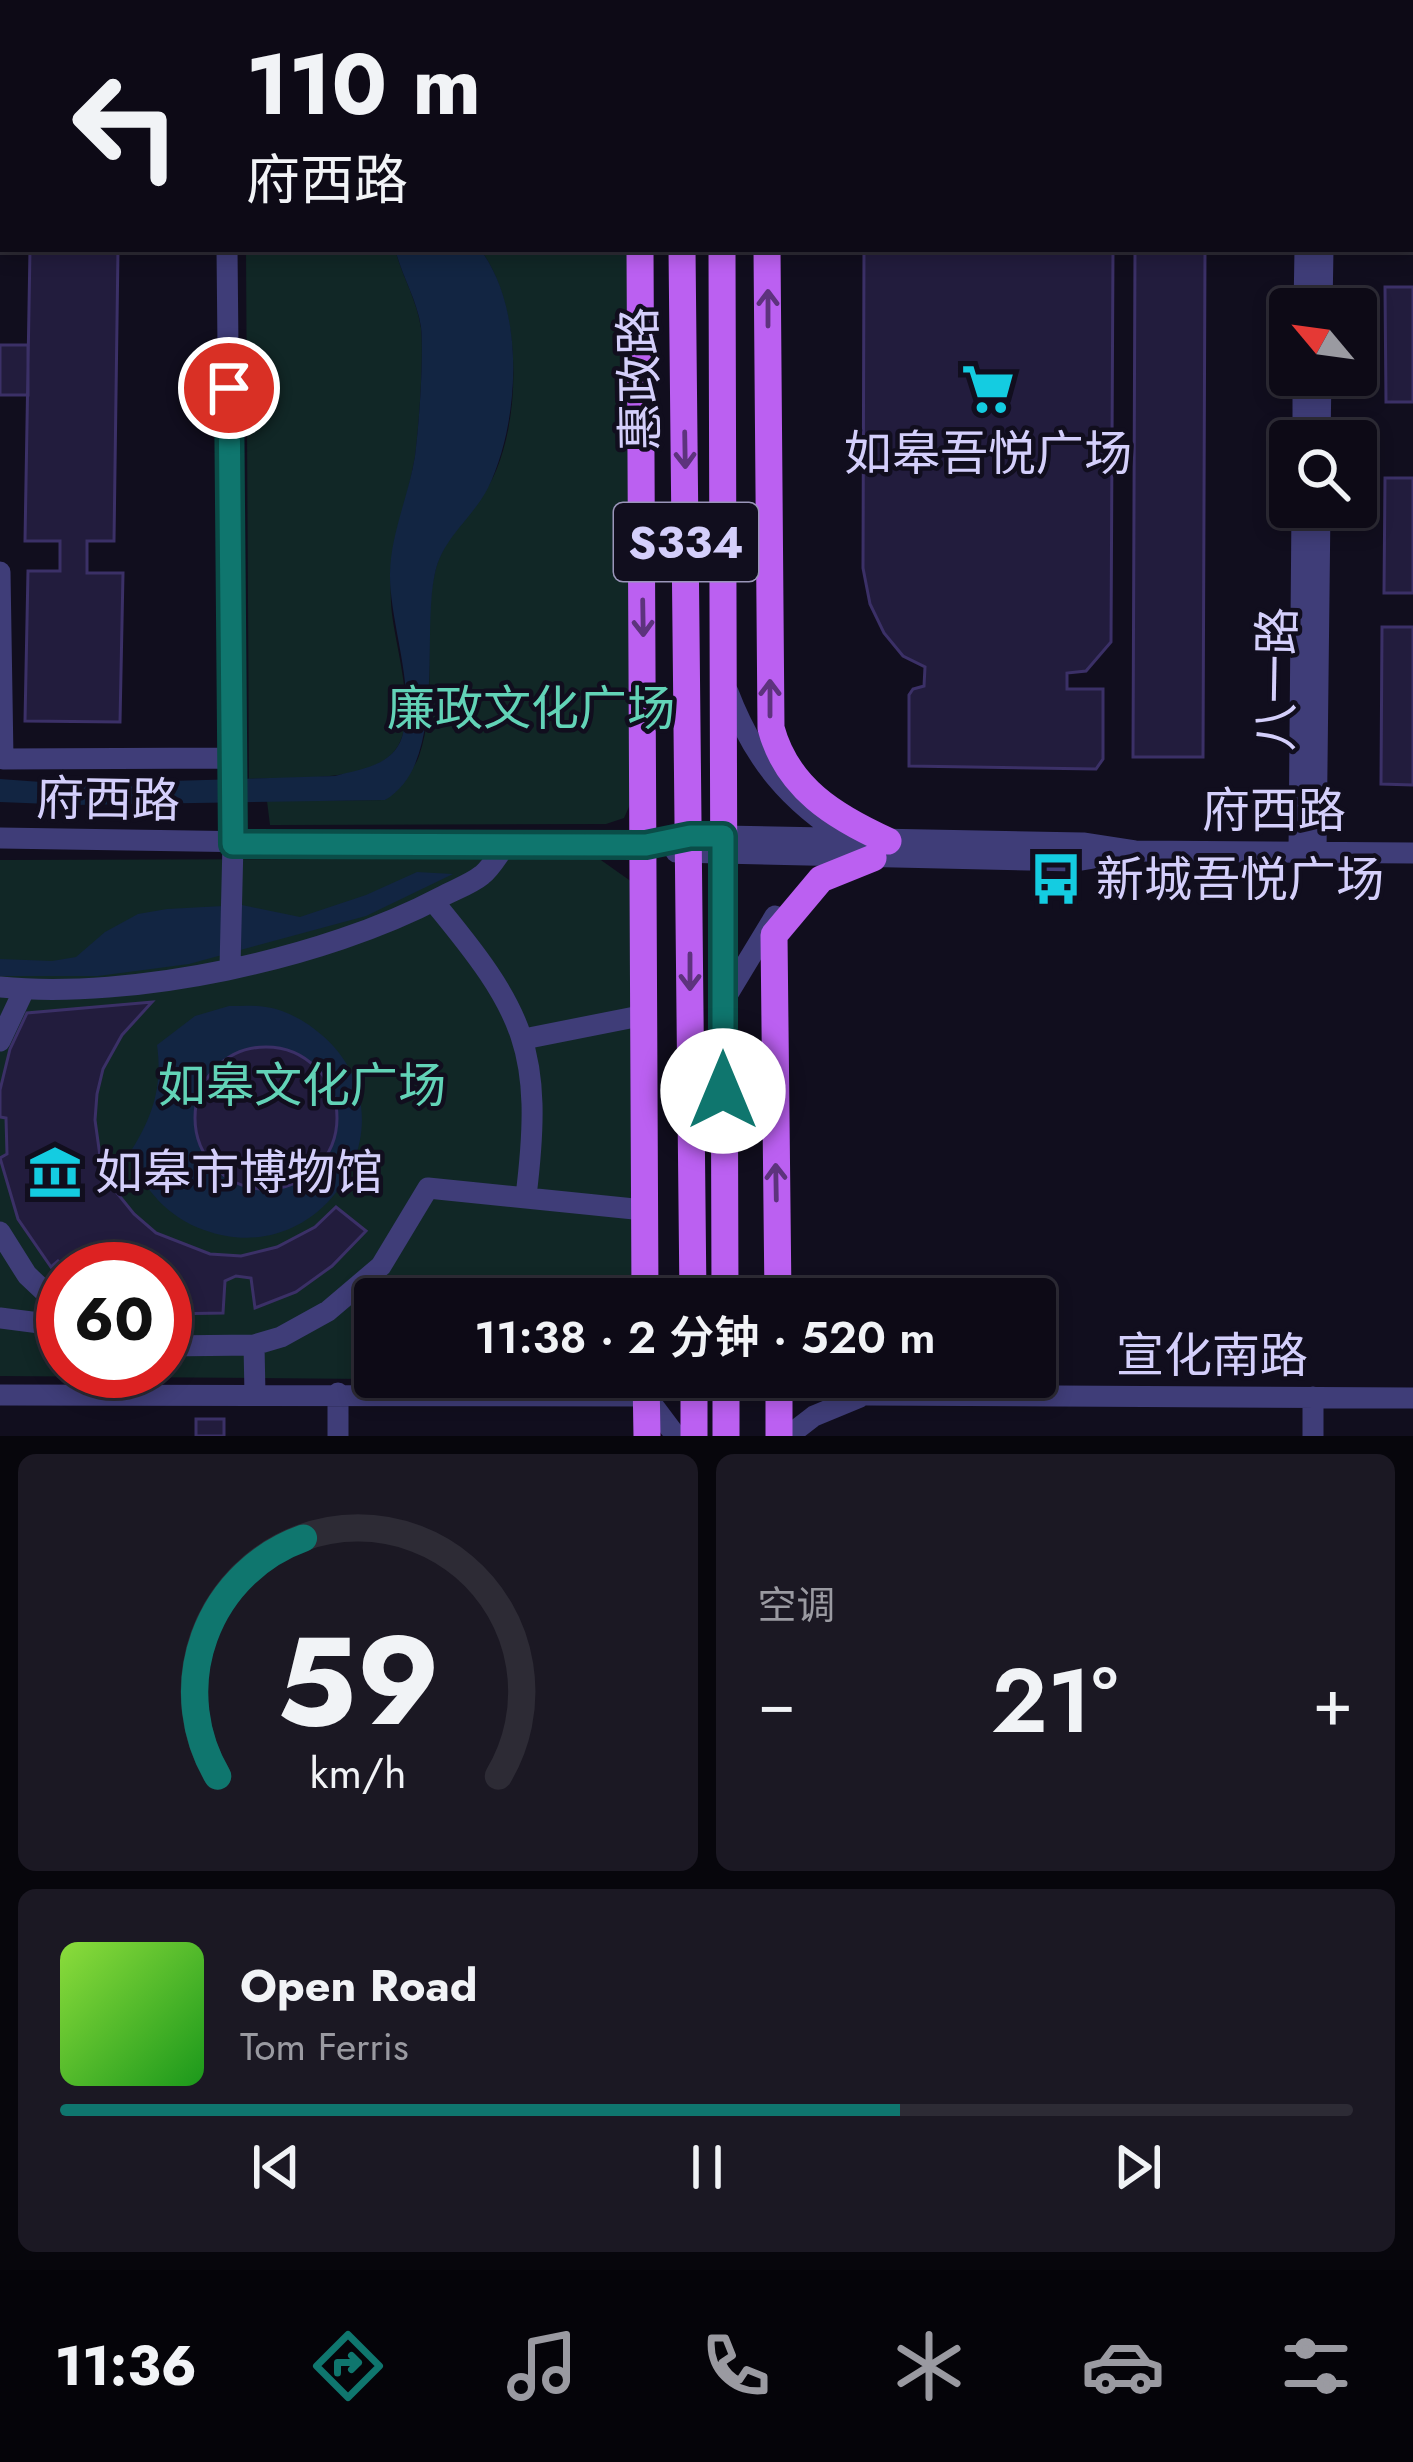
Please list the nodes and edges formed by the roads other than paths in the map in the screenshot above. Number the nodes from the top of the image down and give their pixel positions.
1 (227, 252) edge
2 (640, 252) edge
3 (682, 252) edge
4 (722, 252) edge
5 (767, 252) edge
6 (1305, 252) edge
7 (1322, 252) edge
8 (1304, 288) edge
9 (1322, 288) edge
10 (1302, 528) edge
11 (1318, 528) edge
12 (0, 572) edge
13 (724, 679) junction
14 (2, 759) edge
15 (232, 767) junction
16 (0, 838) edge
17 (233, 844) junction
18 (646, 845) junction
19 (690, 845) junction
20 (505, 846) junction
21 (723, 846) junction
22 (864, 849) junction
23 (1307, 852) junction
24 (1413, 853) edge
25 (433, 901) junction
26 (230, 968) junction
27 (0, 988) edge
28 (24, 990) junction
29 (722, 1002) junction
30 (645, 1015) junction
31 (524, 1039) junction
32 (0, 1041) edge
33 (526, 1196) junction
34 (644, 1210) junction
35 (0, 1232) edge
36 (725, 1267) junction
37 (645, 1278) edge
38 (693, 1278) edge
39 (725, 1278) edge
40 (729, 1278) edge
41 (778, 1278) edge
42 (36, 1284) edge
43 (0, 1318) edge
44 (36, 1323) edge
45 (254, 1345) junction
46 (192, 1346) edge
47 (354, 1392) edge
48 (338, 1393) junction
49 (0, 1395) edge
50 (255, 1395) junction
51 (1056, 1396) edge
52 (1313, 1397) junction
53 (650, 1398) edge
54 (658, 1398) edge
55 (694, 1398) edge
56 (726, 1398) edge
57 (780, 1398) edge
58 (855, 1398) edge
59 (1413, 1398) edge
60 (338, 1436) edge
61 (647, 1436) edge
62 (676, 1436) edge
63 (694, 1436) edge
64 (726, 1436) edge
65 (783, 1436) edge
66 (1313, 1436) edge

1 - 15 street
2 -> 18 main road
3 -> 19 main road, 惠政路 / S334
4 - 13 main road, 惠政路 / S334
22 -> 5 main road
6 - 8 street
7 - 9 street
10 - 23 street, 八一路
11 - 23 street, 八一路
12 - 14 street
13 - 21 main road, 惠政路 / S334
13 - 22 street
14 - 15 street
15 - 17 street
16 - 17 street, 府西路
17 - 20 street, 府西路
17 - 26 street
18 - 19 street, 府西路
18 - 20 street, 府西路
18 - 30 main road
19 - 21 street, 府西路
19 -> 38 main road, 惠政路 / S334
20 - 25 street
21 - 22 street, 府西路
21 - 29 main road, 惠政路 / S334
22 - 23 street, 府西路
22 - 29 street
41 -> 22 main road
23 - 24 street, 府西路
25 - 26 street
25 - 31 street
26 - 28 street
27 - 28 street
28 - 32 street
29 - 36 main road, 惠政路 / S334
30 - 31 street
30 - 34 main road
31 - 33 street
33 - 34 street
33 - 45 street
34 - 37 main road
35 - 42 street
36 - 39 main road, 惠政路 / S334
36 - 40 street
43 - 44 street
45 - 46 street
45 - 50 street
47 - 48 street
48 - 50 street
48 - 60 street
49 - 50 street
51 - 52 street, 宣化南路
52 - 59 street, 宣化南路
52 - 66 street
53 - 61 main road
54 - 62 street
55 - 63 main road
56 - 64 main road
57 - 65 main road
58 - 65 street

